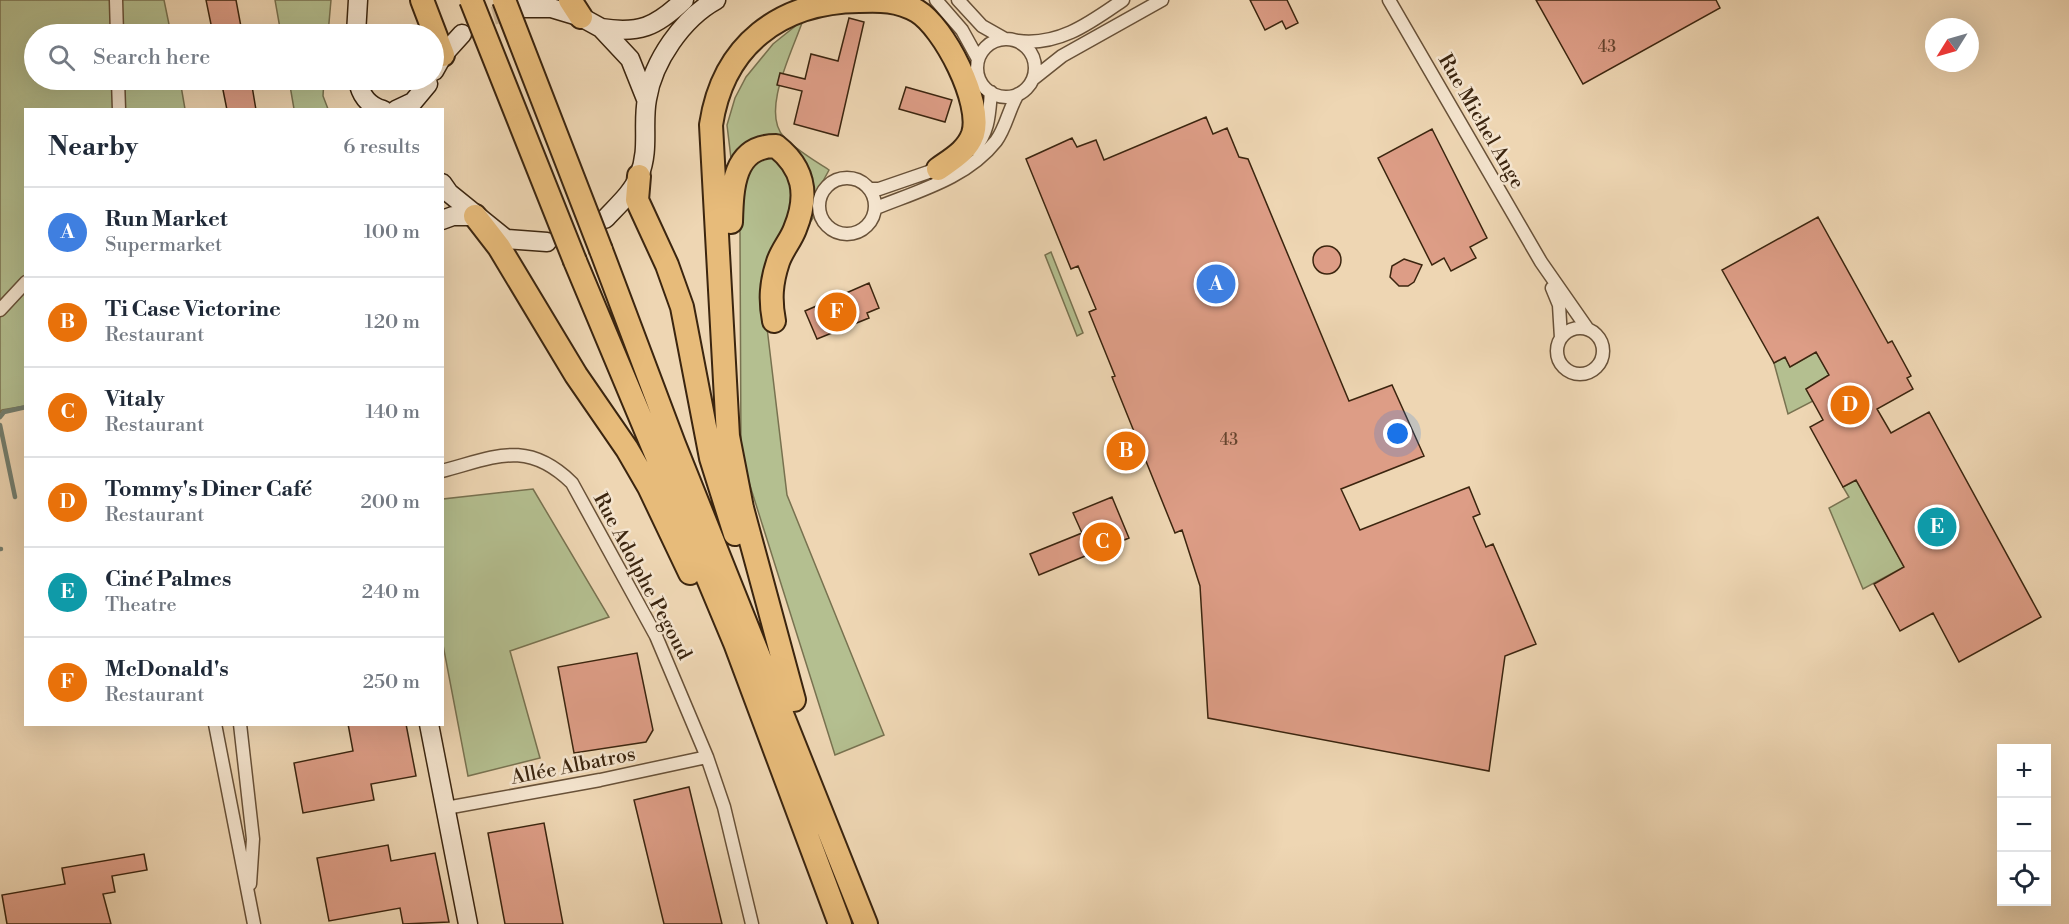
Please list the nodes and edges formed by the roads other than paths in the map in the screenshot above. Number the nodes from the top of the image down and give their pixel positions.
1 (116, 0) edge
2 (358, 0) edge
3 (422, 0) edge
4 (471, 0) edge
5 (684, 0) edge
6 (716, 0) edge
7 (936, 0) edge
8 (958, 0) edge
9 (1124, 0) edge
10 (1162, 0) edge
11 (1389, 0) edge
12 (512, 4) edge
13 (584, 15) edge
14 (117, 24) edge
15 (357, 24) edge
16 (426, 24) edge
17 (462, 34) tunnel mouth
18 (1011, 40) junction
19 (444, 58) edge
20 (978, 59) junction
21 (1033, 79) junction
22 (118, 90) edge
23 (350, 90) edge
24 (362, 90) edge
25 (421, 90) edge
26 (429, 90) edge
27 (991, 92) junction
28 (1018, 94) junction
29 (646, 99) junction
30 (119, 108) edge
31 (361, 108) edge
32 (380, 108) edge
33 (400, 108) edge
34 (424, 108) edge
35 (938, 169) junction
36 (639, 176) junction
37 (444, 186) edge
38 (870, 189) junction
39 (876, 208) junction
40 (475, 216) junction
41 (444, 219) edge
42 (605, 219) dead end
43 (547, 242) dead end
44 (1541, 262) junction
45 (24, 284) edge
46 (722, 294) junction
47 (0, 310) edge
48 (774, 321) dead end
49 (1587, 328) junction
50 (1561, 338) junction
51 (444, 470) edge
52 (794, 700) junction
53 (215, 726) edge
54 (240, 726) edge
55 (429, 726) edge
56 (707, 757) junction
57 (446, 808) junction
58 (800, 821) junction
59 (834, 843) junction
60 (249, 896) junction
61 (254, 924) edge
62 (468, 924) edge
63 (752, 924) edge
64 (840, 924) edge
65 (866, 924) edge

1 - 14 street
2 - 15 main road
3 - 16 highway
4 - 58 highway, bridge
5 - 13 main road
6 - 29 main road
7 - 20 street
8 - 18 street
9 - 18 street
10 - 21 street
11 - 44 street, Rue Michel Ange
12 - 13 main road
12 - 59 highway, bridge
13 - 29 main road
17 - 19 main road
18 - 20 street
18 - 21 street
20 - 27 street
21 - 28 street
22 - 30 street
23 - 31 main road
24 - 32 main road
25 - 33 main road
26 - 34 main road
27 - 28 street
27 - 35 street
28 - 39 street
29 - 36 main road
35 - 38 street
35 - 46 highway
36 - 42 main road
36 - 52 highway
37 - 40 main road
38 - 39 street
38 - 39 street
40 - 41 main road
40 - 43 main road
40 - 58 highway
44 - 49 street, Rue Michel Ange
44 - 50 street, Rue Michel Ange
45 - 47 street
46 - 48 highway
46 - 52 highway
49 - 50 street
49 - 50 street, Rue Michel Ange
51 - 56 street, Rue Adolphe Pegoud
52 - 59 highway
53 - 60 street
54 - 60 street
55 - 57 main road
56 - 57 street, Allée Albatros
56 - 63 street, Rue Adolphe Pegoud
57 - 62 main road
58 - 64 highway
59 - 65 highway
60 - 61 street

